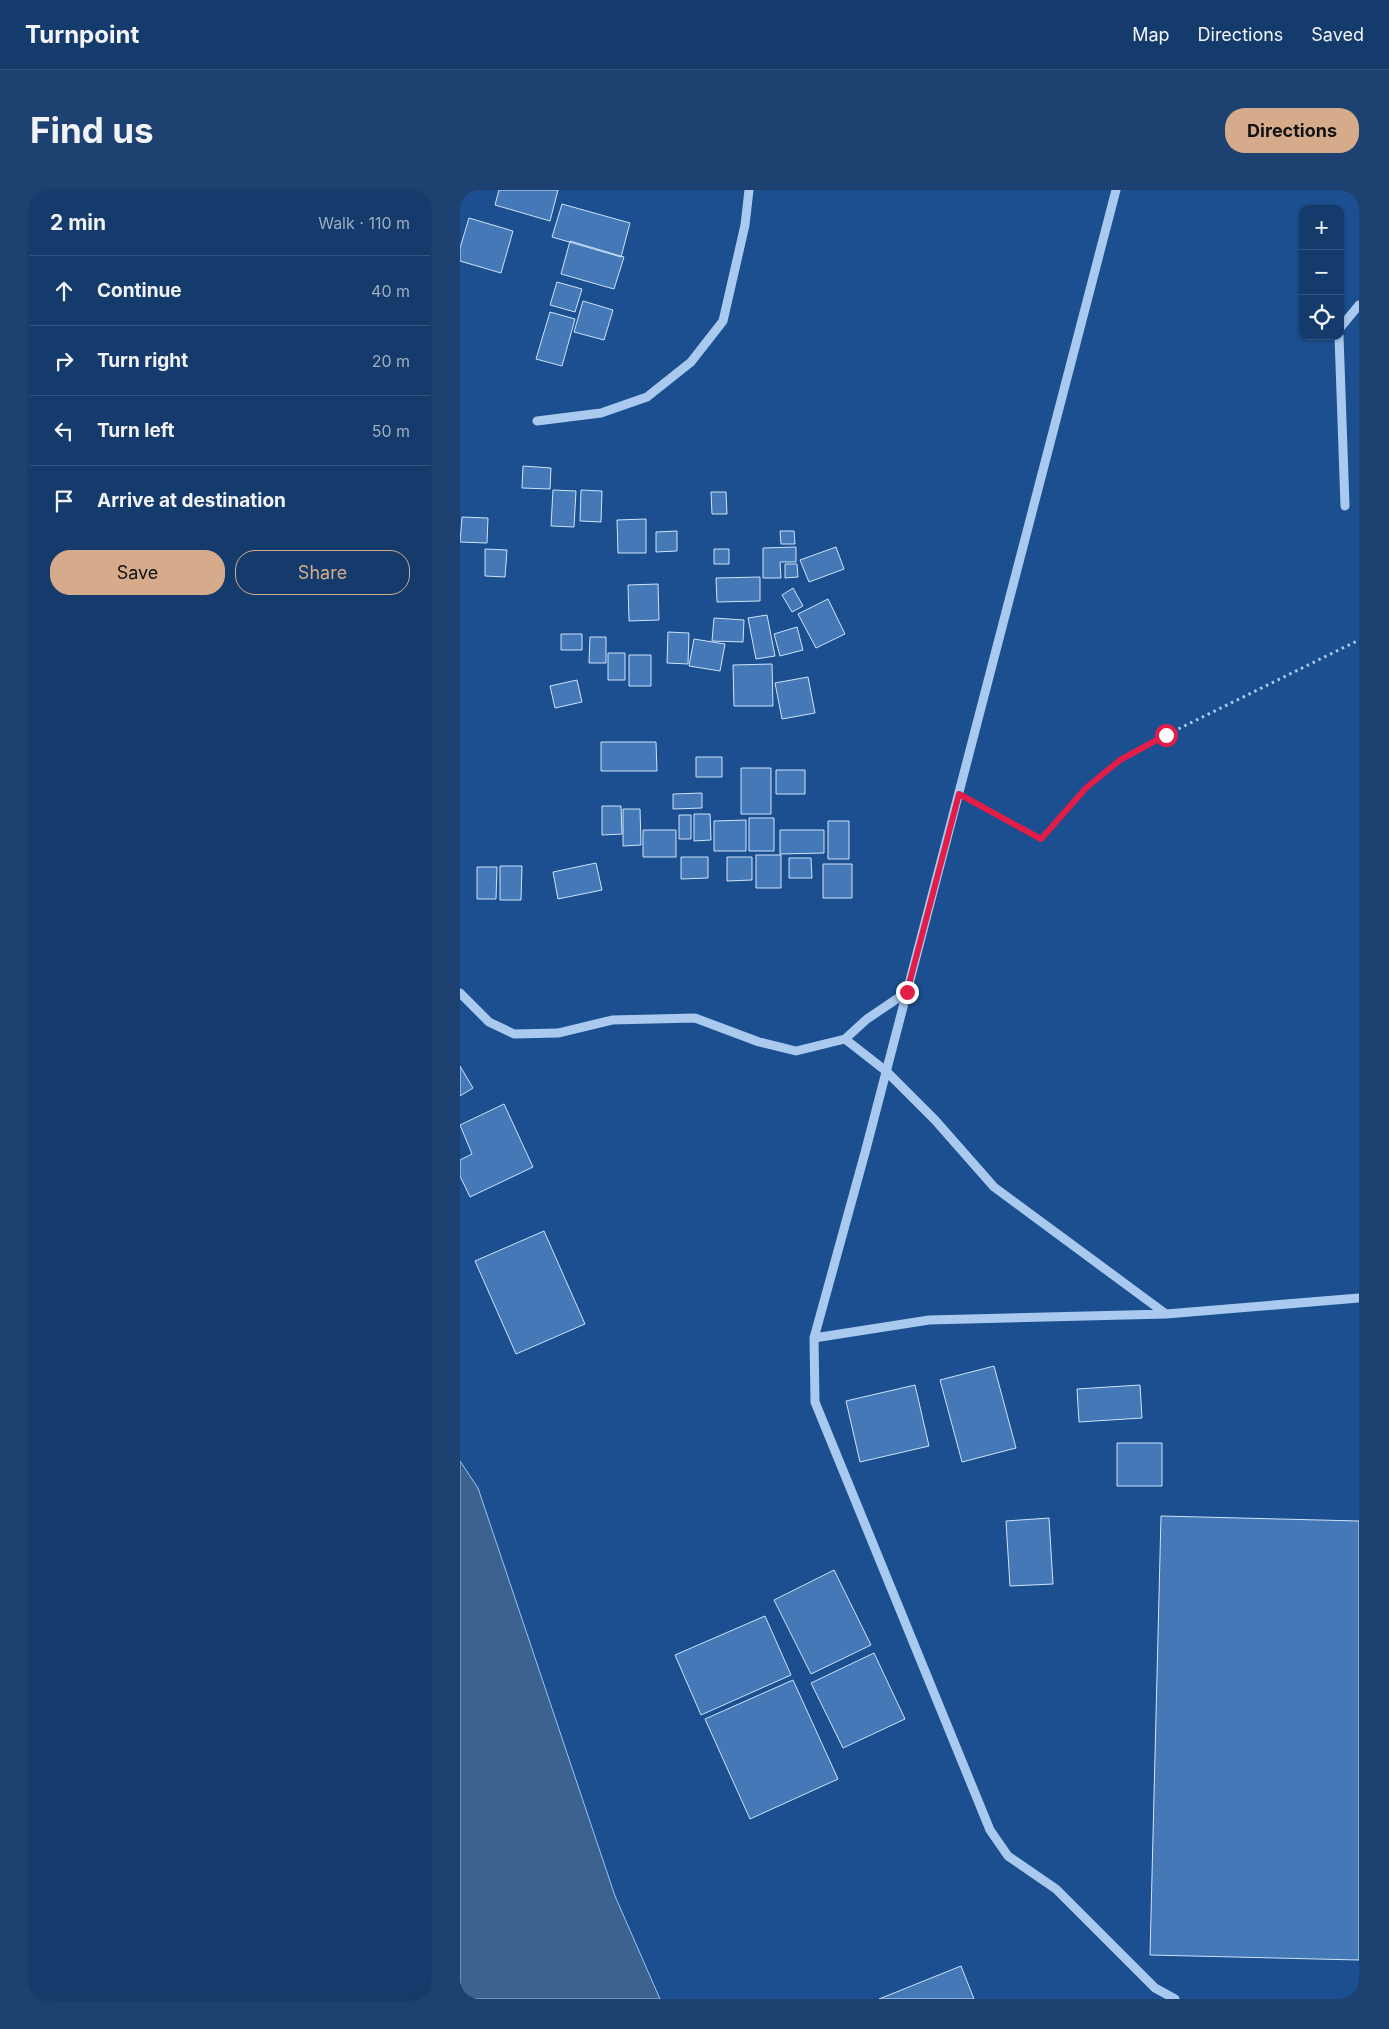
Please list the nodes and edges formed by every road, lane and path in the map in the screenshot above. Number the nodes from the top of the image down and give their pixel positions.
1 (749, 190) edge
2 (1116, 190) edge
3 (1359, 305) edge
4 (1344, 323) edge
5 (1339, 340) edge
6 (537, 421) dead end
7 (1345, 506) dead end
8 (1359, 640) edge
9 (959, 794) junction
10 (907, 992) junction
11 (460, 993) edge
12 (845, 1039) junction
13 (886, 1071) junction
14 (1359, 1298) edge
15 (1166, 1314) junction
16 (814, 1338) junction
17 (1175, 1999) edge

1 - 6 street
2 - 9 street
3 - 4 street
5 - 7 street
8 - 9 path
9 - 10 street
10 - 12 street
10 - 13 street
11 - 12 street
12 - 13 street
13 - 15 street
13 - 16 street
14 - 15 street
15 - 16 street
16 - 17 street

